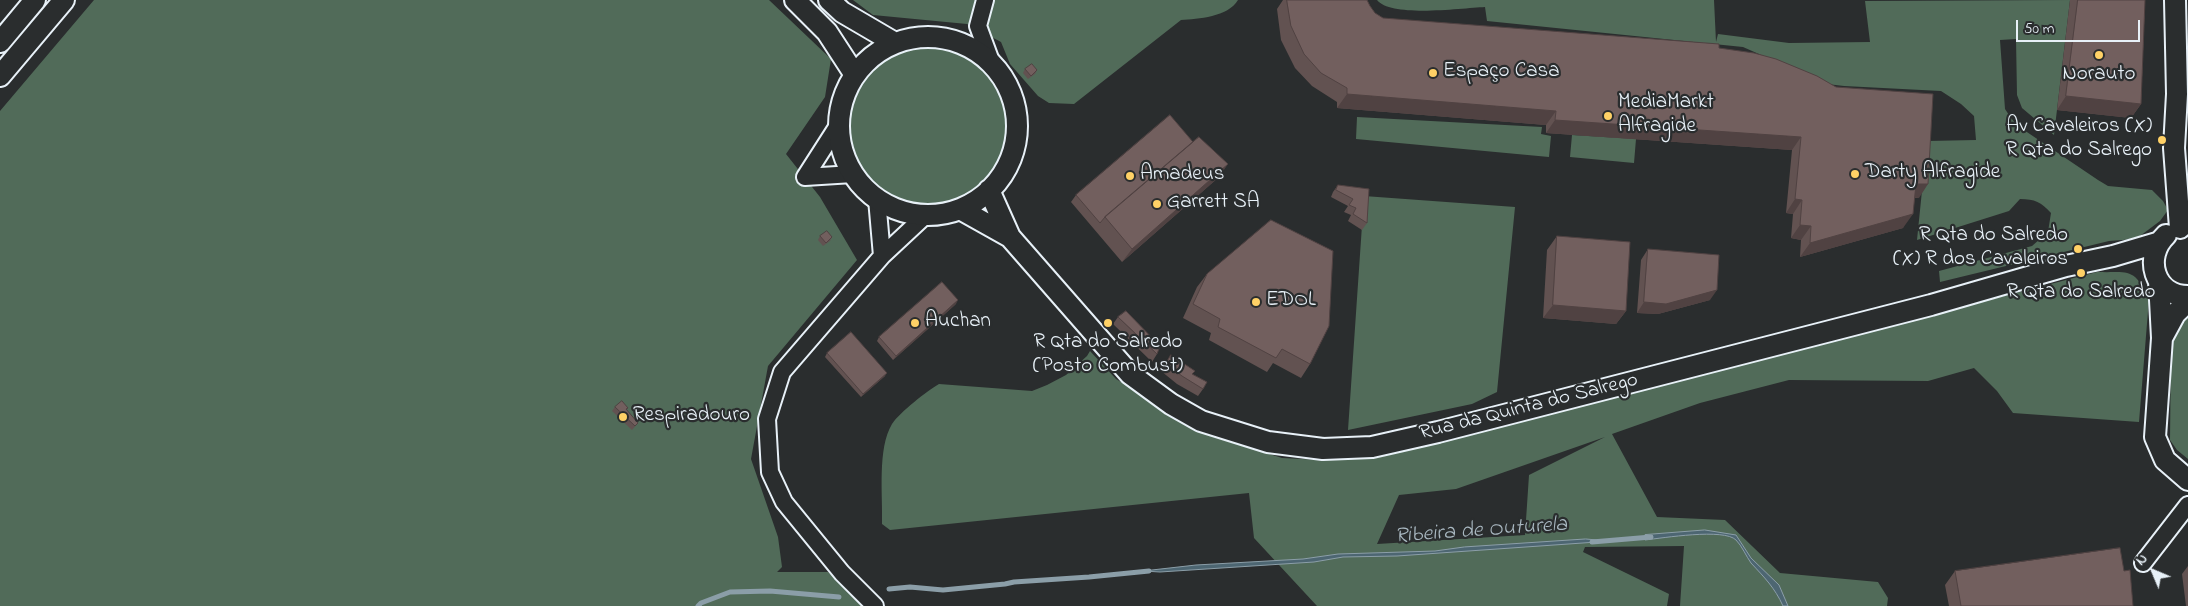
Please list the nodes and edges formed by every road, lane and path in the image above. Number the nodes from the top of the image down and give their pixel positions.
1 (35, 0) edge
2 (64, 0) edge
3 (795, 0) edge
4 (829, 0) edge
5 (985, 0) edge
6 (2175, 0) edge
7 (0, 42) edge
8 (895, 43) junction
9 (992, 64) junction
10 (855, 75) junction
11 (0, 76) edge
12 (839, 124) junction
13 (853, 174) junction
14 (989, 190) junction
15 (877, 199) junction
16 (960, 209) junction
17 (926, 215) junction
18 (2184, 228) edge
19 (1010, 237) junction
20 (2160, 242) junction
21 (882, 256) junction
22 (2113, 256) junction
23 (2156, 275) junction
24 (2188, 296) edge
25 (2188, 301) edge
26 (2162, 338) junction
27 (2188, 480) edge
28 (2188, 505) edge
29 (2143, 563) dead end
30 (875, 606) edge

1 - 7 street
2 - 11 street
3 - 10 street
4 - 8 street
5 - 9 street
6 - 18 street
8 - 9 street
8 - 10 street
9 - 14 street
10 - 12 street
12 - 13 street
12 - 13 street
13 - 15 street
14 - 16 street
14 - 19 street, Rua da Quinta do Salrego
15 - 17 street
15 - 21 street
16 - 17 street
16 - 19 street, Rua da Quinta do Salrego
17 - 21 street
18 - 20 street, Rua da Quinta do Salrego
19 - 22 street, Rua da Quinta do Salrego
20 - 22 street, Rua da Quinta do Salrego
20 - 23 street
21 - 30 street
22 - 23 street, Rua da Quinta do Salrego
23 - 24 street, Rua da Quinta do Salrego
23 - 26 street
25 - 26 street
26 - 27 street
28 - 29 street

